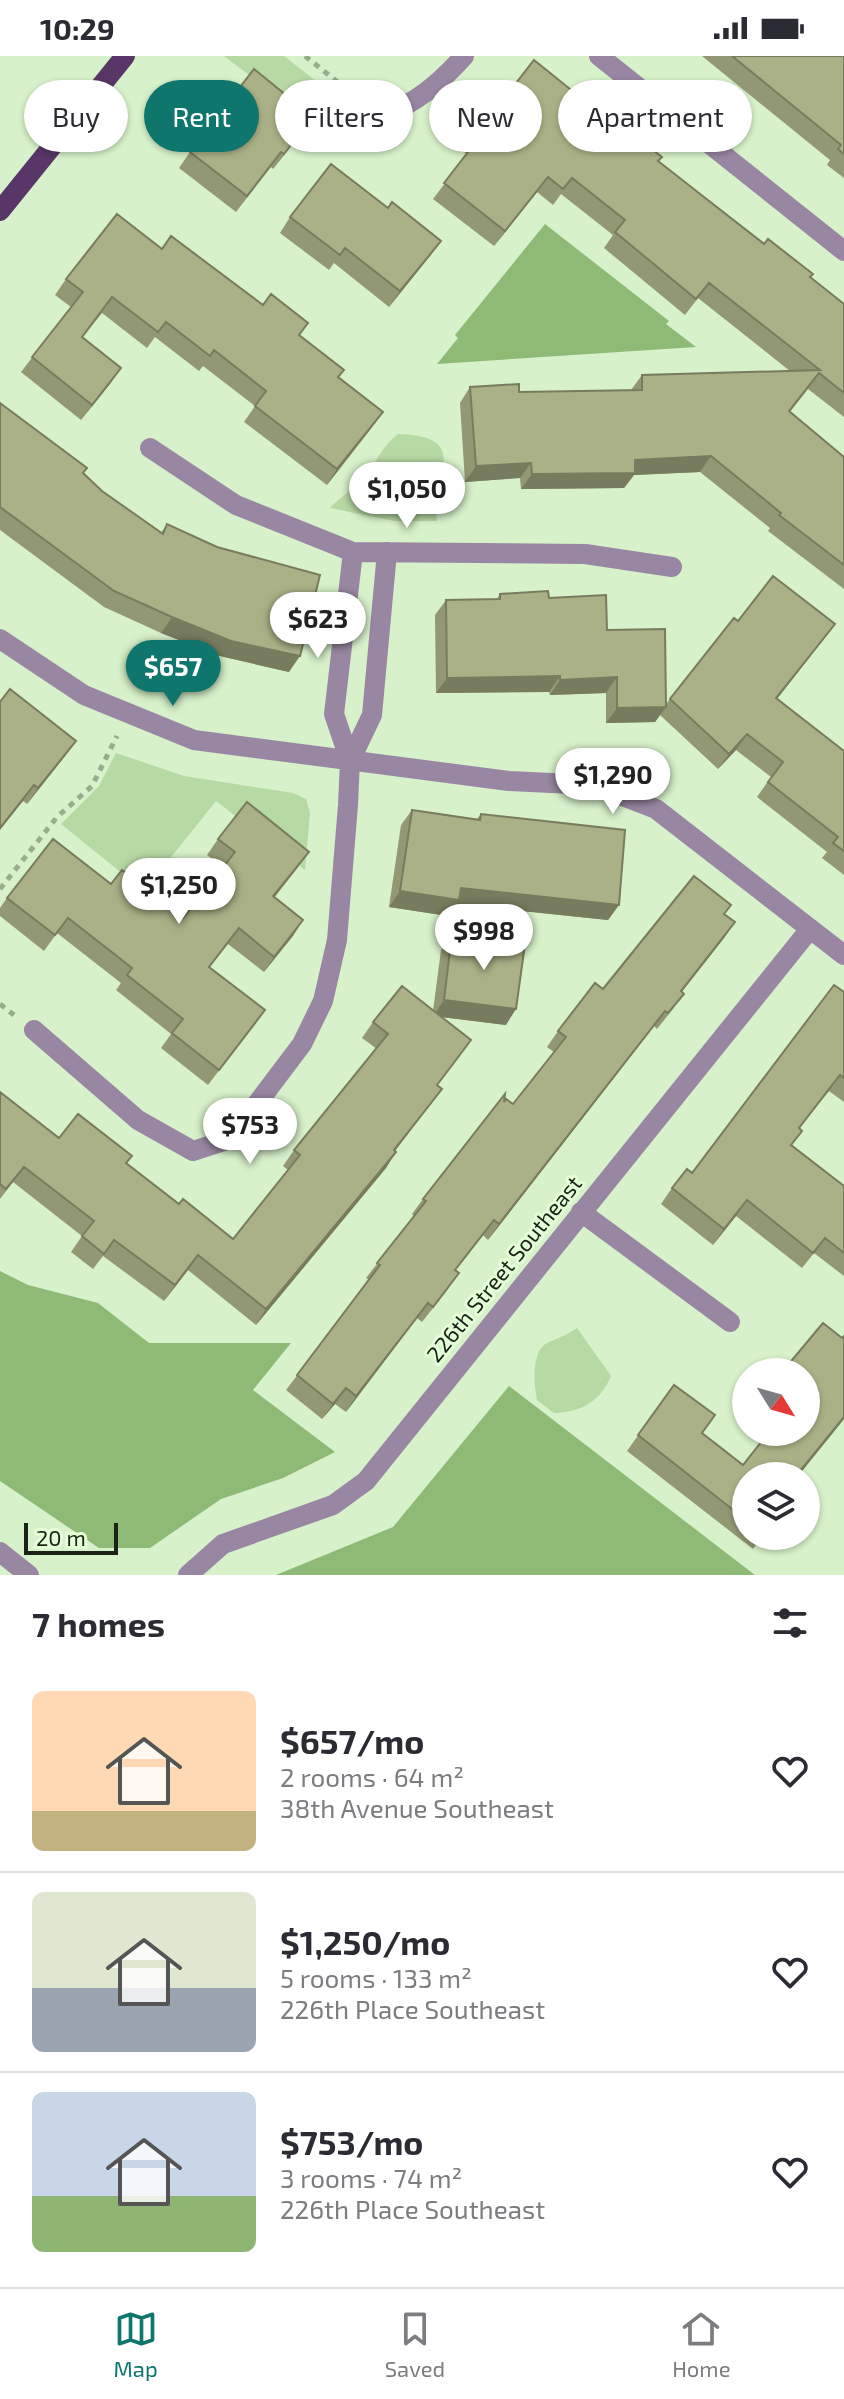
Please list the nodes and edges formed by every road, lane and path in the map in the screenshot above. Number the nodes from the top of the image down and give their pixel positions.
1 (125, 56) edge
2 (305, 56) edge
3 (464, 56) edge
4 (599, 56) edge
5 (335, 80) edge
6 (413, 103) edge
7 (0, 211) edge
8 (844, 251) edge
9 (150, 448) dead end
10 (353, 552) junction
11 (387, 552) junction
12 (672, 567) dead end
13 (0, 639) edge
14 (128, 713) junction
15 (350, 761) junction
16 (0, 889) edge
17 (810, 929) junction
18 (844, 955) edge
19 (34, 1030) dead end
20 (581, 1212) junction
21 (730, 1322) dead end
22 (0, 1552) edge
23 (29, 1575) edge
24 (188, 1575) edge

1 - 7 main road
2 - 5 path
3 - 6 street
4 - 8 street
9 - 10 street
10 - 11 street
10 - 15 street
11 - 12 street
11 - 15 street
13 - 14 street
14 - 15 street
14 - 16 path
15 - 17 street
15 - 19 street
17 - 18 street
17 - 20 street, 226th Street Southeast
20 - 21 street
20 - 24 street, 226th Street Southeast
22 - 23 street

